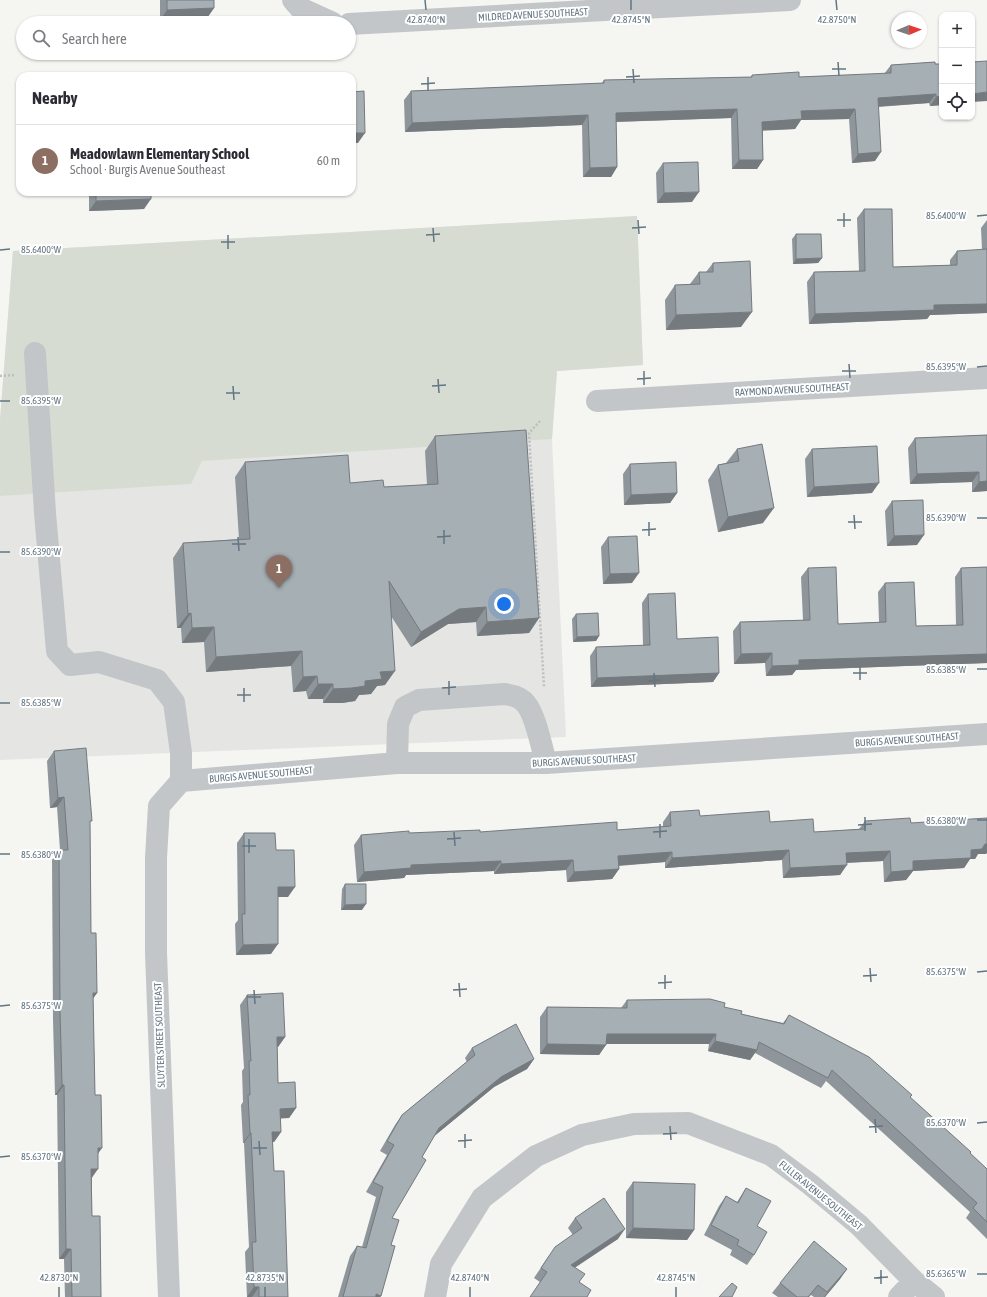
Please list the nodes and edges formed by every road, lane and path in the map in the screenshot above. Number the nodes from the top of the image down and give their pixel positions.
1 (790, 0) edge
2 (296, 4) edge
3 (319, 16) edge
4 (356, 24) edge
5 (35, 352) dead end
6 (987, 378) edge
7 (598, 401) dead end
8 (540, 421) dead end
9 (544, 694) dead end
10 (987, 734) edge
11 (397, 763) junction
12 (546, 763) junction
13 (181, 781) junction
14 (914, 1281) junction
15 (169, 1297) edge
16 (435, 1297) edge
17 (899, 1297) edge
18 (934, 1297) edge

1 - 4 street, MILDRED AVENUE SOUTHEAST
2 - 3 street
5 - 13 street
6 - 7 street, RAYMOND AVENUE SOUTHEAST
8 - 9 path
10 - 12 street, BURGIS AVENUE SOUTHEAST
11 - 12 street, BURGIS AVENUE SOUTHEAST
11 - 12 street
11 - 13 street, BURGIS AVENUE SOUTHEAST
13 - 15 street, SLUYTER STREET SOUTHEAST
14 - 16 street, FULLER AVENUE SOUTHEAST
14 - 17 street
14 - 18 street, FULLER AVENUE SOUTHEAST

